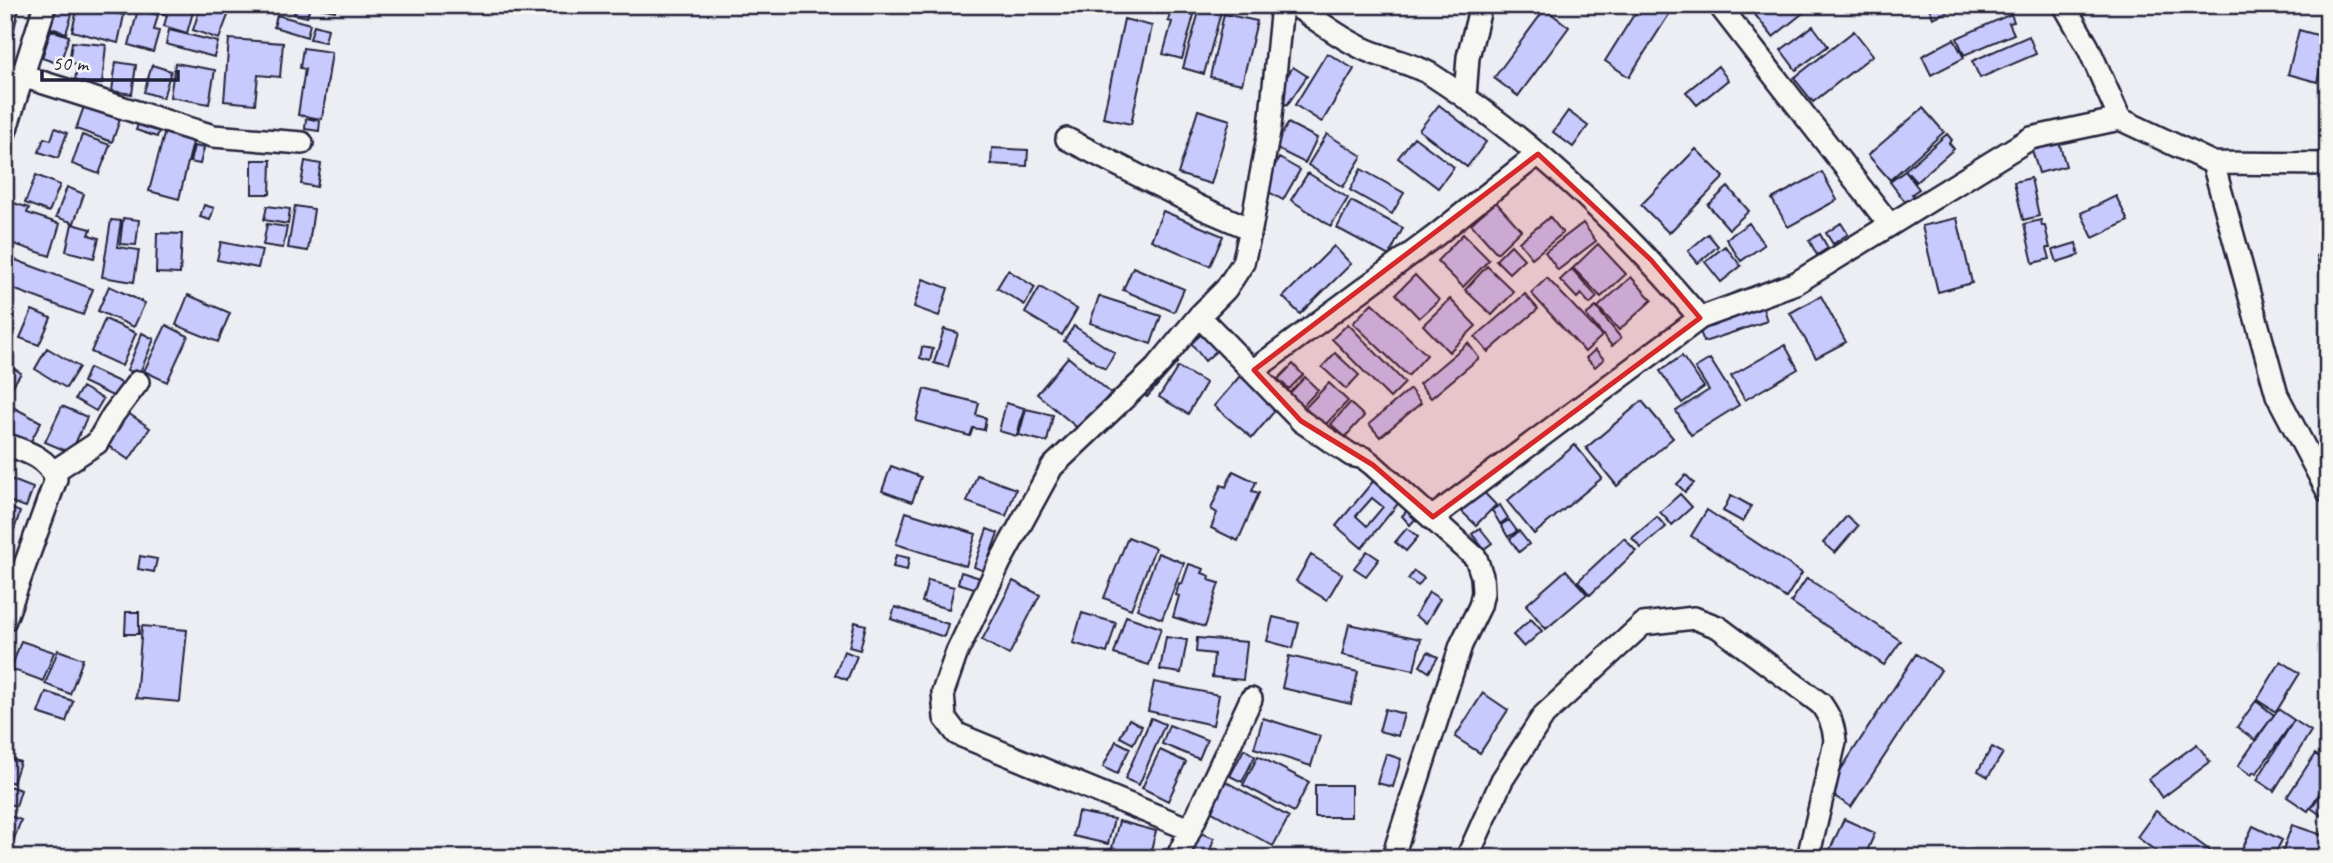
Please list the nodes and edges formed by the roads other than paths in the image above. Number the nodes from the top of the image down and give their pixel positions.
1 (45, 5) edge
2 (1282, 5) edge
3 (1294, 5) edge
4 (1481, 5) edge
5 (1719, 5) edge
6 (2064, 5) edge
7 (14, 74) edge
8 (1465, 97) junction
9 (2120, 119) junction
10 (5, 132) edge
11 (1067, 139) dead end
12 (302, 143) dead end
13 (1538, 155) junction
14 (2213, 163) junction
15 (2328, 164) edge
16 (1890, 225) junction
17 (1251, 229) junction
18 (1199, 316) junction
19 (1700, 318) junction
20 (1254, 370) junction
21 (138, 382) dead end
22 (5, 444) edge
23 (53, 472) junction
24 (2328, 492) edge
25 (1433, 517) junction
26 (5, 620) edge
27 (1251, 699) dead end
28 (1189, 829) junction
29 (1177, 858) edge
30 (1395, 858) edge
31 (1467, 858) edge
32 (1808, 858) edge

1 - 7 street
2 - 17 street
3 - 8 street
4 - 8 street
5 - 16 street
6 - 9 street
7 - 10 street
7 - 12 street
8 - 13 street
9 - 14 street
9 - 16 street
11 - 17 street
13 - 19 street
13 - 20 street
14 - 15 street
14 - 24 street
16 - 19 street
17 - 18 street
18 - 20 street
18 - 28 street
19 - 25 street
20 - 25 street
21 - 23 street
22 - 23 street
23 - 26 street
25 - 30 street
27 - 28 street
28 - 29 street
31 - 32 street

